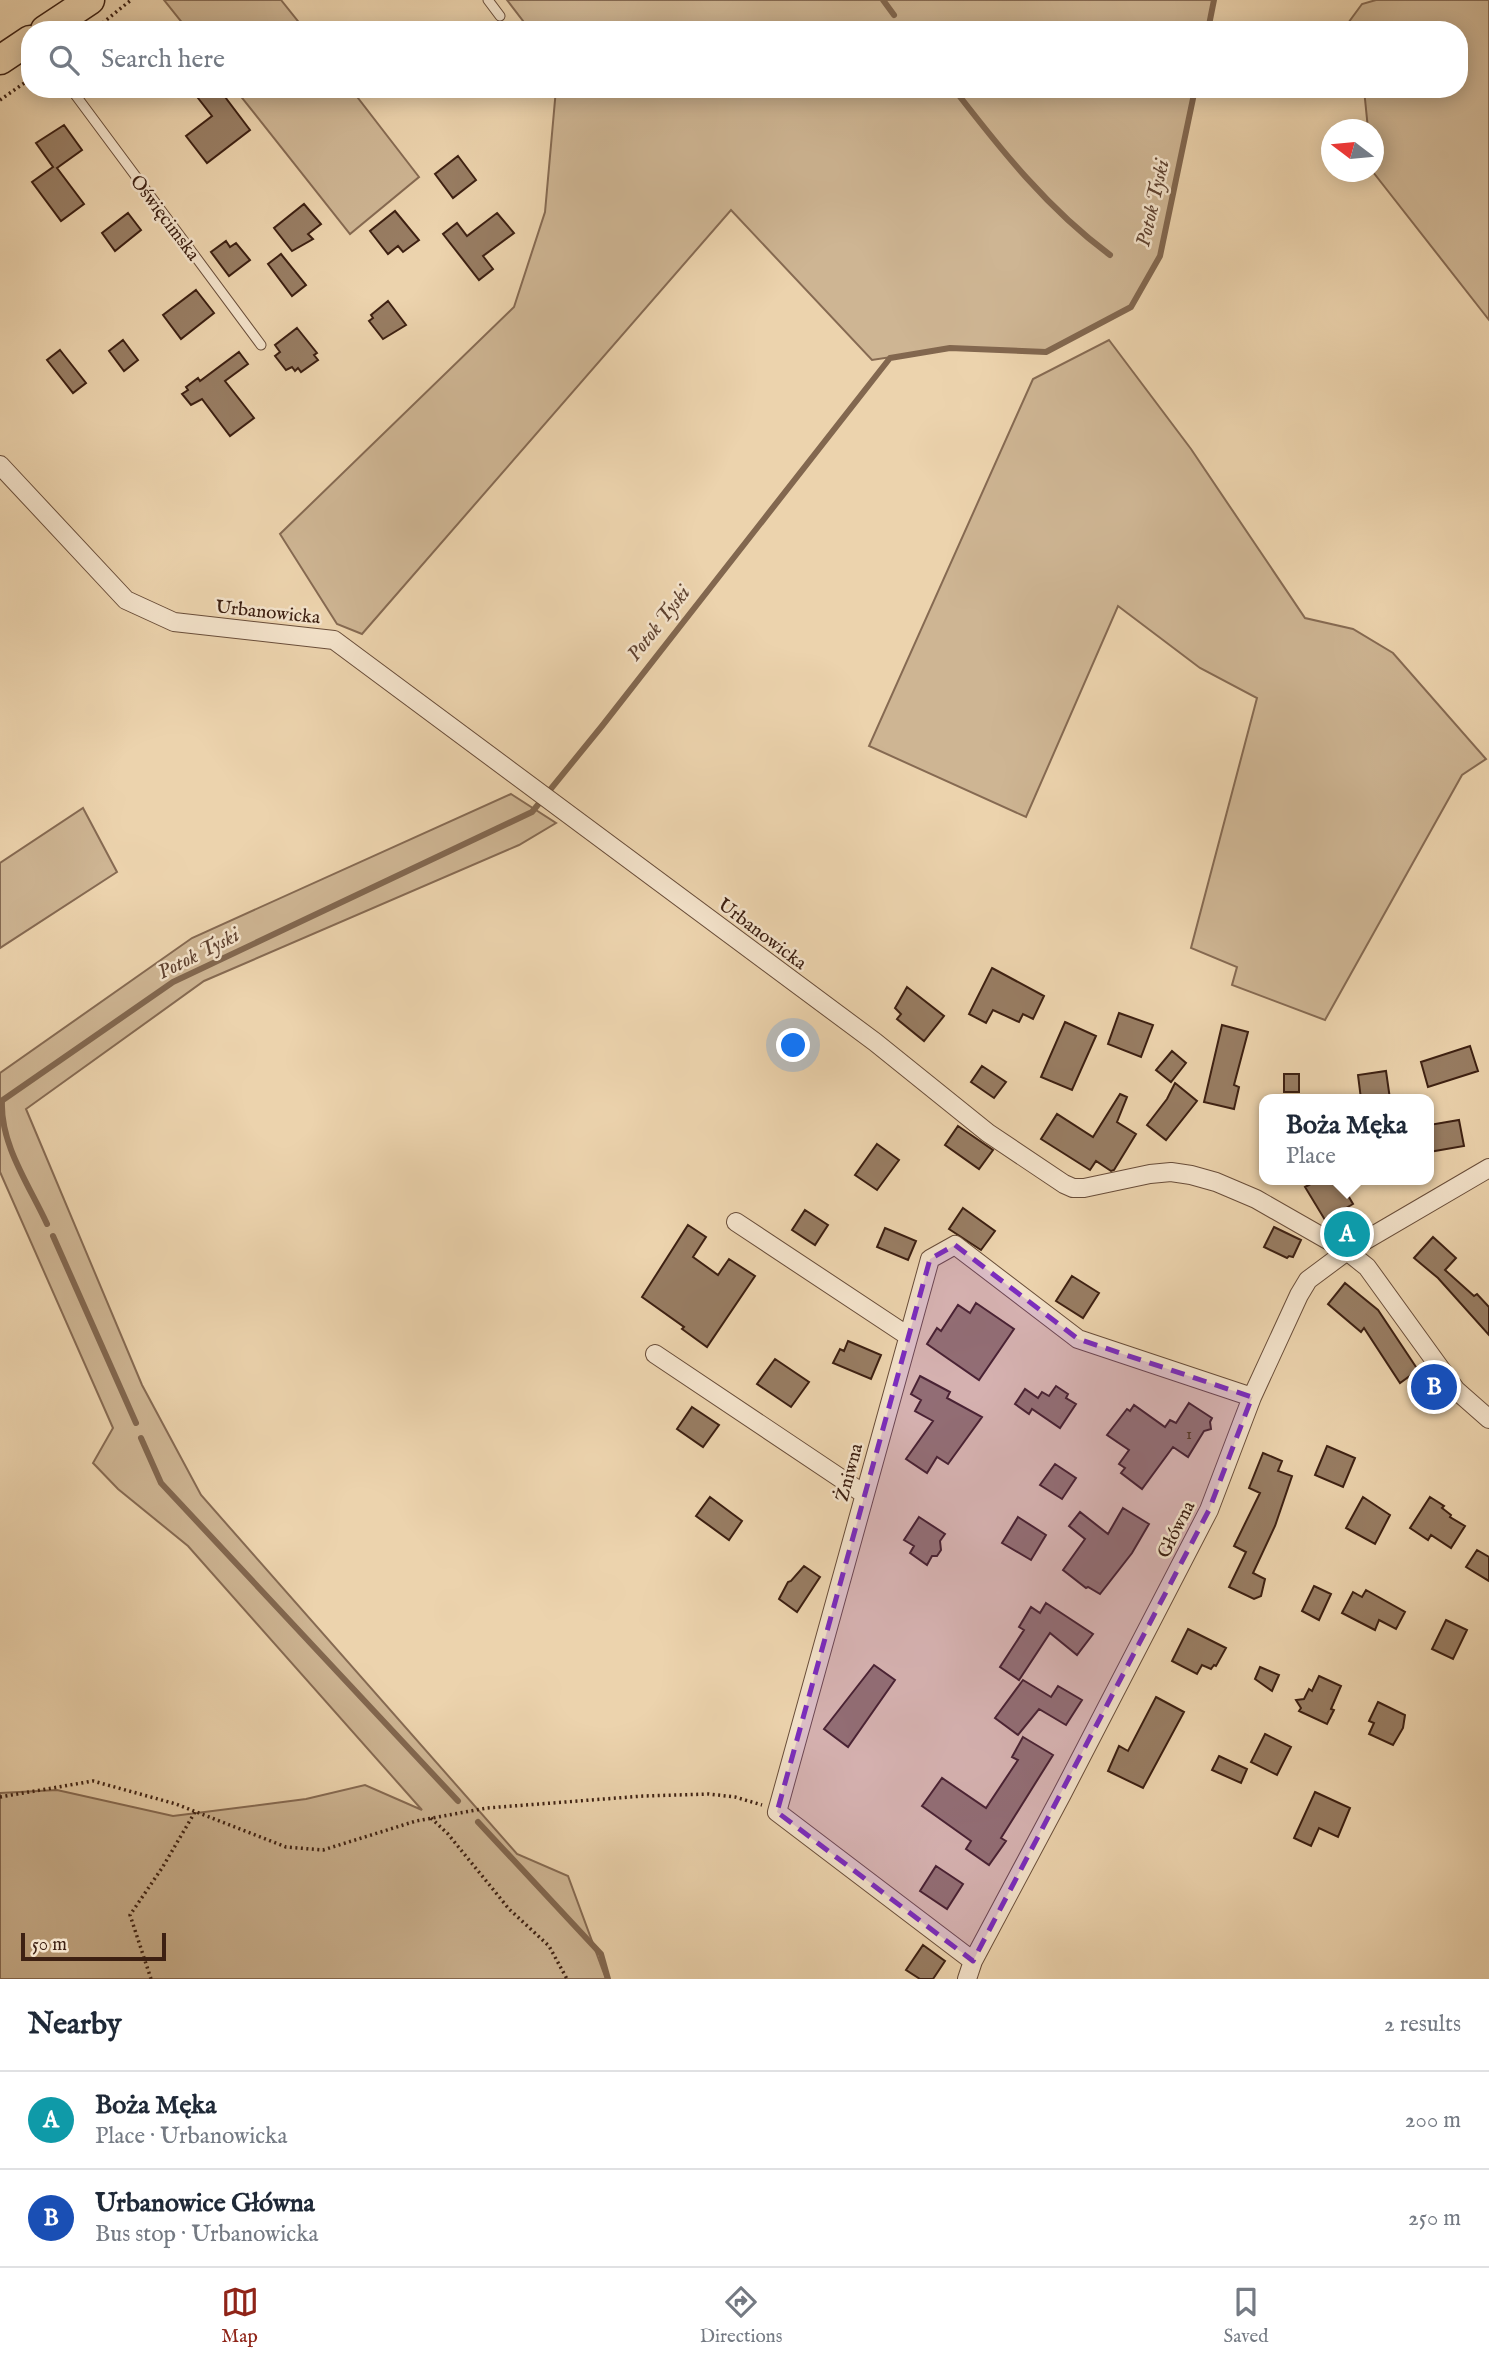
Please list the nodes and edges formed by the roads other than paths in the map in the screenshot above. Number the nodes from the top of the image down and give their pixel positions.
1 (90, 0) edge
2 (488, 0) edge
3 (500, 16) dead end
4 (58, 21) edge
5 (21, 46) edge
6 (0, 60) edge
7 (78, 98) edge
8 (261, 345) dead end
9 (0, 465) edge
10 (1489, 1168) edge
11 (736, 1222) dead end
12 (1348, 1251) junction
13 (908, 1336) junction
14 (655, 1354) dead end
15 (1252, 1397) junction
16 (1489, 1419) edge
17 (864, 1494) junction
18 (973, 1961) junction
19 (967, 1979) edge

1 - 4 highway
2 - 3 lane
5 - 6 highway
7 - 8 lane, Oświęcimska
9 - 12 street, Urbanowicka
10 - 12 street, Główna
11 - 13 street
12 - 15 street, Główna
12 - 16 street, Urbanowicka
13 - 15 street, Żniwna
13 - 17 street, Żniwna
14 - 17 street
15 - 18 street, Główna
17 - 18 street, Żniwna
18 - 19 street, Główna

